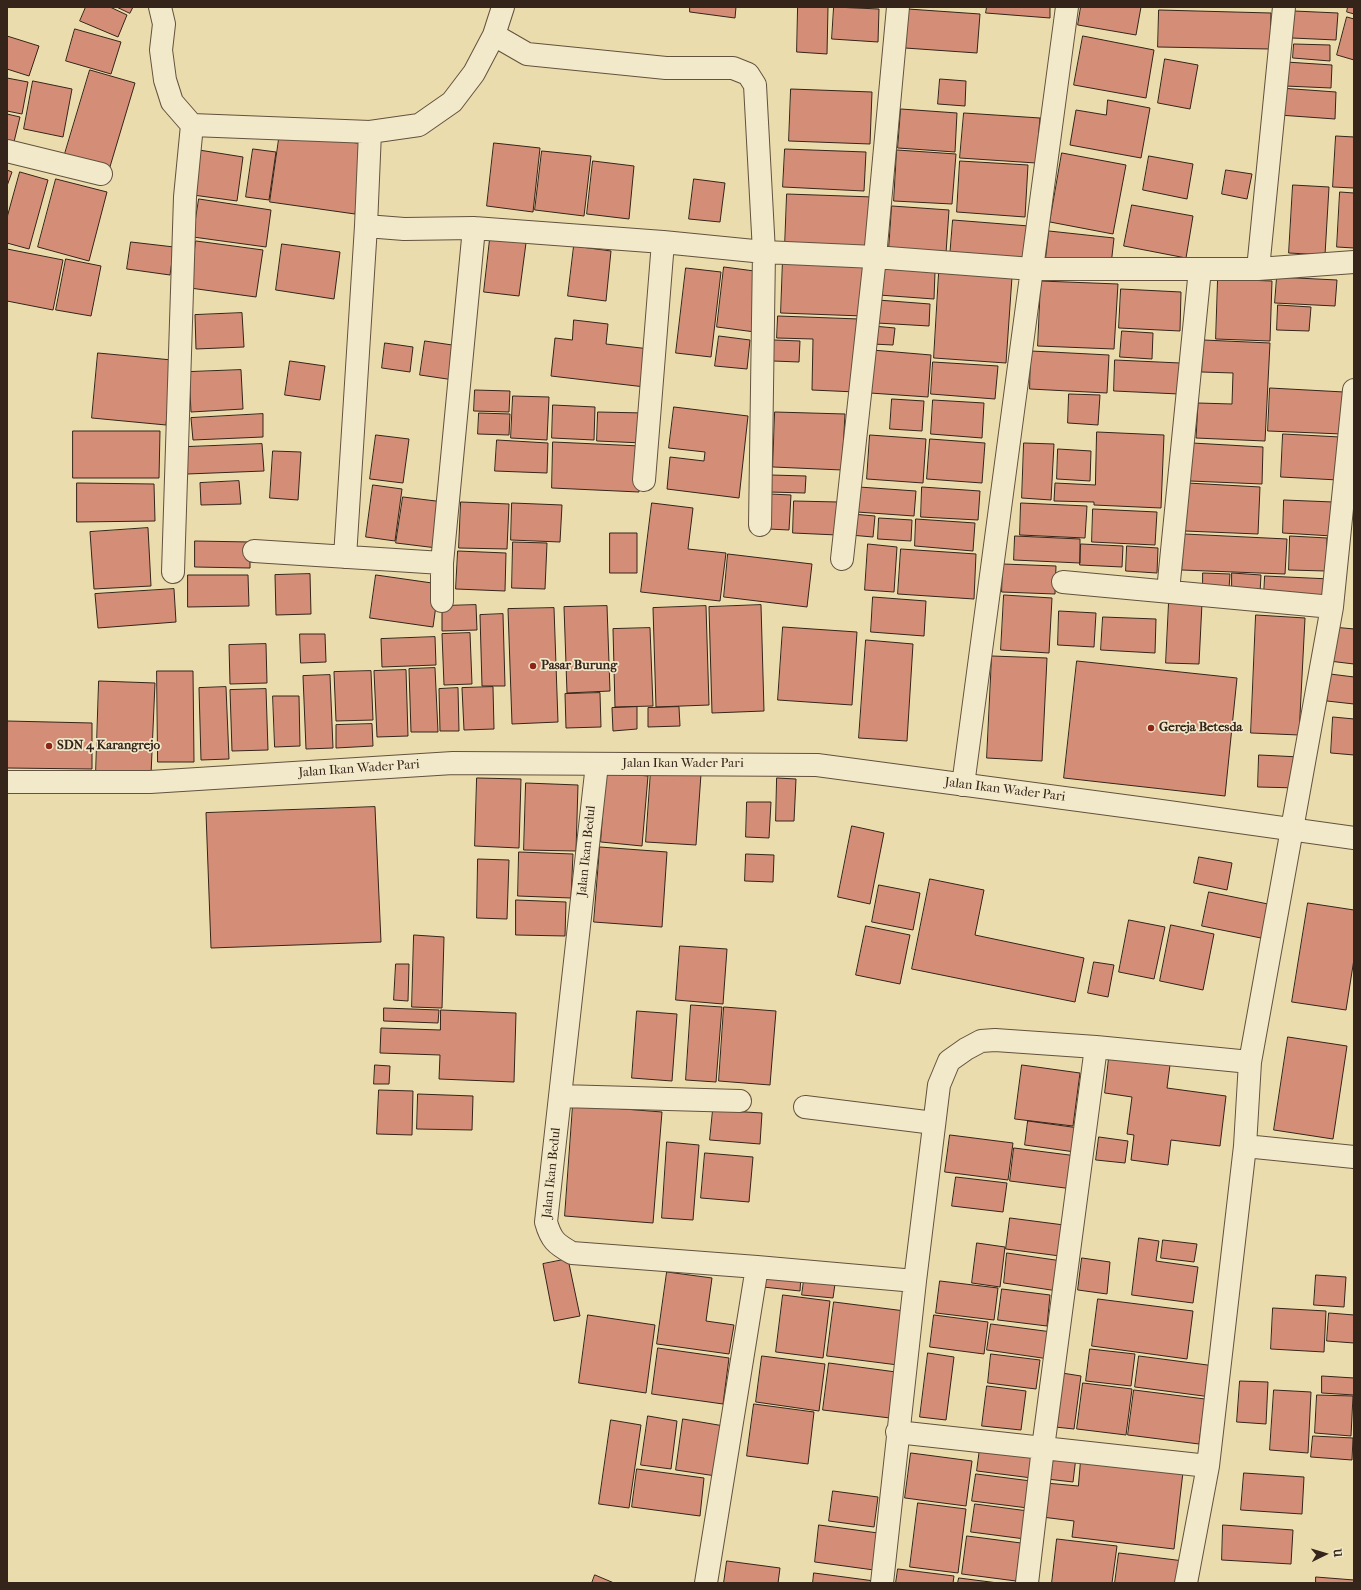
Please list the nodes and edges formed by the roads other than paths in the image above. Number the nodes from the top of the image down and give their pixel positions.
1 (160, 7) edge
2 (503, 7) edge
3 (898, 7) edge
4 (1067, 7) edge
5 (1284, 7) edge
6 (494, 35) junction
7 (192, 125) junction
8 (370, 132) junction
9 (7, 151) edge
10 (101, 174) dead end
11 (366, 226) junction
12 (474, 228) junction
13 (662, 242) junction
14 (764, 252) junction
15 (875, 257) junction
16 (1354, 262) edge
17 (1032, 269) junction
18 (1200, 269) junction
19 (1258, 269) junction
20 (1354, 390) edge
21 (644, 480) dead end
22 (760, 525) dead end
23 (254, 551) dead end
24 (345, 557) junction
25 (842, 559) dead end
26 (442, 563) junction
27 (173, 572) dead end
28 (1063, 582) dead end
29 (1168, 591) junction
30 (442, 601) dead end
31 (1332, 606) junction
32 (597, 764) junction
33 (7, 782) edge
34 (963, 784) junction
35 (1292, 829) junction
36 (1354, 838) edge
37 (1096, 1047) junction
38 (1250, 1062) junction
39 (560, 1096) junction
40 (740, 1101) dead end
41 (805, 1107) dead end
42 (934, 1123) junction
43 (1245, 1146) junction
44 (1354, 1156) edge
45 (757, 1267) junction
46 (915, 1281) junction
47 (898, 1432) junction
48 (1043, 1448) junction
49 (1208, 1466) junction
50 (706, 1583) edge
51 (882, 1583) edge
52 (1027, 1583) edge
53 (1186, 1583) edge

1 - 7 street
2 - 6 street
3 - 15 street
4 - 17 street
5 - 19 street
6 - 8 street
6 - 14 street
7 - 8 street
7 - 27 street
8 - 11 street
9 - 10 street
11 - 12 street
11 - 24 street
12 - 13 street
12 - 26 street
13 - 14 street
13 - 21 street
14 - 15 street
14 - 22 street
15 - 17 street
15 - 25 street
16 - 19 street
17 - 18 street
17 - 34 street
18 - 19 street
18 - 29 street
20 - 31 street
23 - 24 street
24 - 26 street
26 - 30 street
28 - 29 street
29 - 31 street
31 - 35 street
32 - 33 street, Jalan Ikan Wader Pari
32 - 34 street, Jalan Ikan Wader Pari
32 - 39 street, Jalan Ikan Bedul
34 - 35 street, Jalan Ikan Wader Pari
35 - 36 street, Jalan Ikan Wader Pari
35 - 38 street
37 - 38 street
37 - 42 street
37 - 48 street
38 - 43 street
39 - 40 street
39 - 45 street, Jalan Ikan Bedul
41 - 42 street
42 - 46 street
43 - 44 street
43 - 49 street
45 - 46 street, Jalan Ikan Bedul
45 - 50 street
46 - 47 street
47 - 48 street
47 - 51 street
48 - 49 street
48 - 52 street
49 - 53 street

